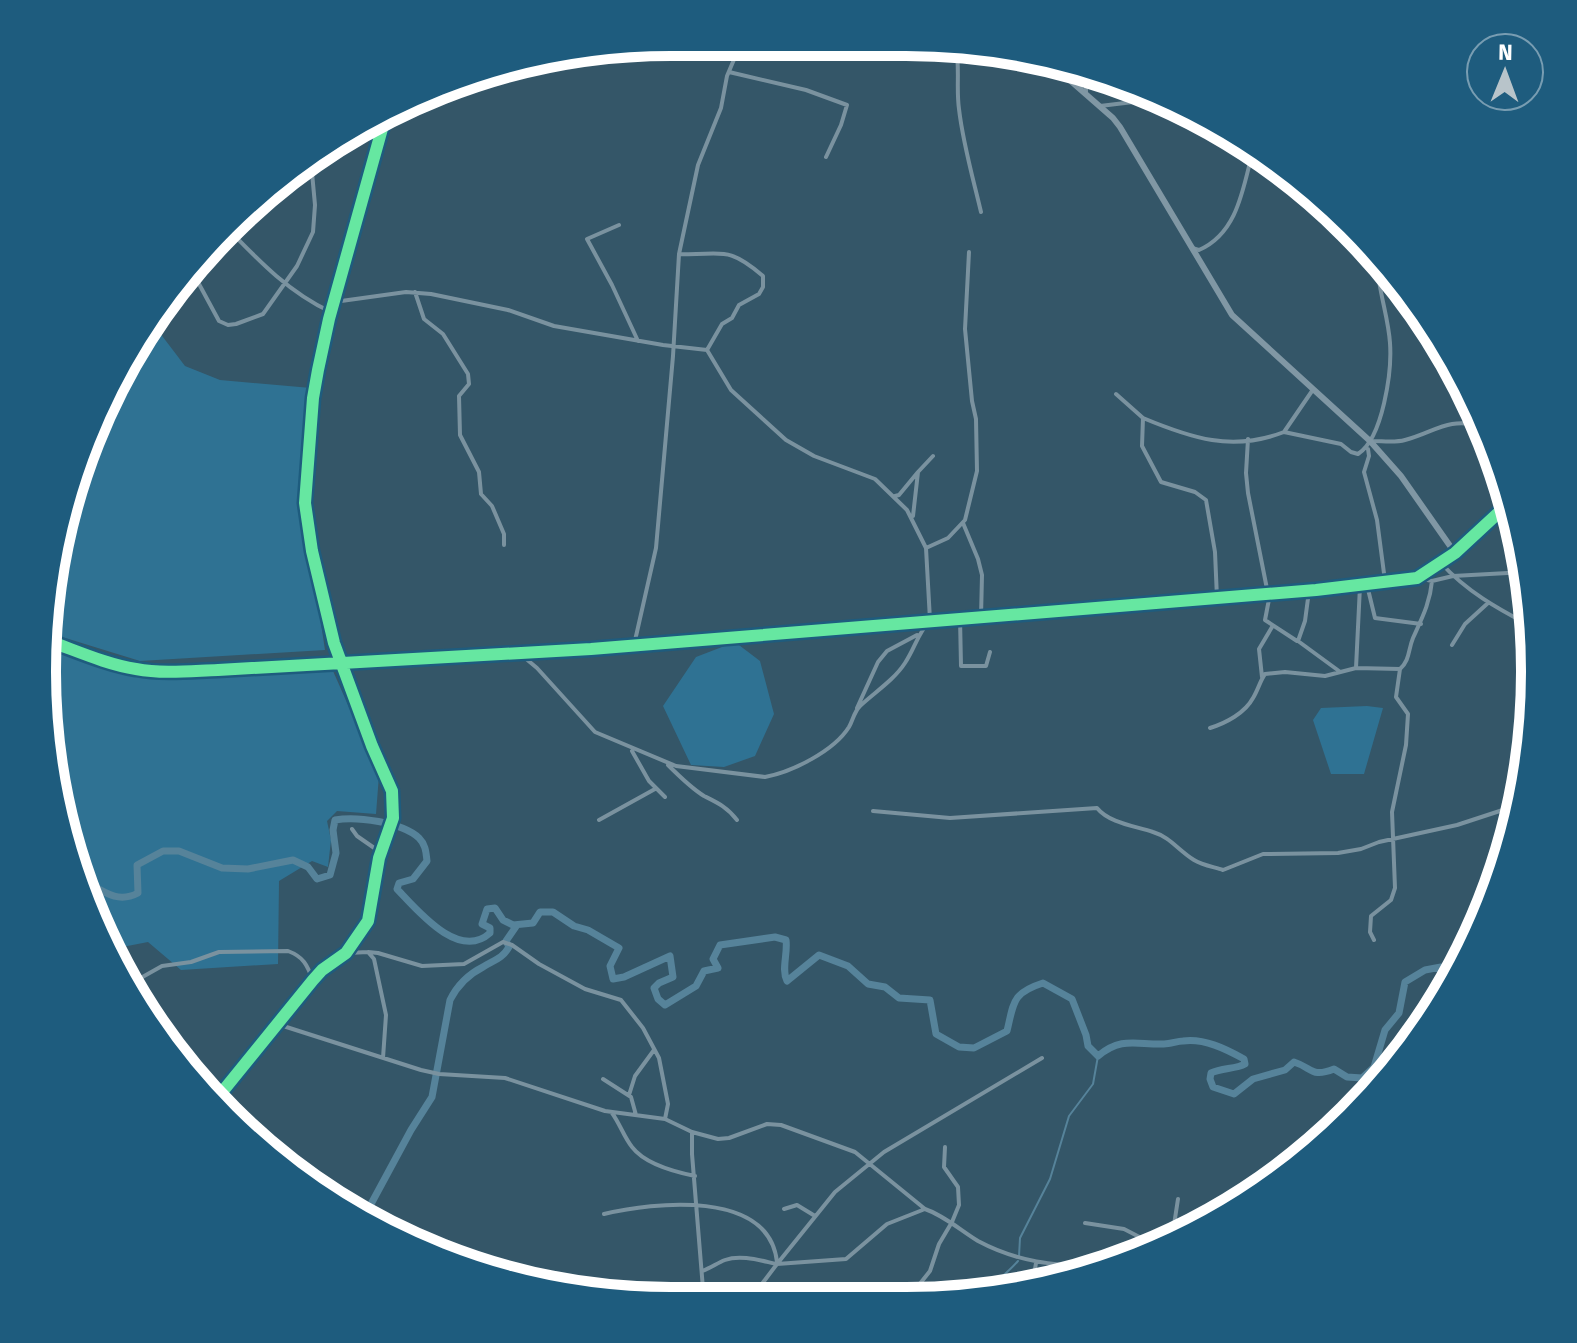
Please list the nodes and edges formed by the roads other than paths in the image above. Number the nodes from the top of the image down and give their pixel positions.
1 (736, 56) edge
2 (956, 58) edge
3 (729, 72) junction
4 (1068, 78) edge
5 (1086, 84) edge
6 (1086, 93) junction
7 (1137, 102) edge
8 (1100, 106) junction
9 (382, 128) edge
10 (826, 157) dead end
11 (1250, 162) edge
12 (312, 173) edge
13 (981, 212) dead end
14 (619, 225) dead end
15 (236, 236) edge
16 (1190, 248) junction
17 (969, 252) dead end
18 (679, 254) junction
19 (1379, 279) edge
20 (197, 280) edge
21 (285, 284) junction
22 (415, 292) junction
23 (334, 302) junction
24 (331, 312) junction
25 (638, 341) junction
26 (673, 346) junction
27 (707, 350) junction
28 (1312, 391) junction
29 (1116, 394) dead end
30 (1143, 418) junction
31 (1469, 425) edge
32 (1284, 432) junction
33 (1248, 439) junction
34 (1368, 444) junction
35 (933, 456) dead end
36 (918, 472) junction
37 (895, 496) junction
38 (1501, 514) edge
39 (913, 518) junction
40 (963, 523) junction
41 (504, 545) dead end
42 (926, 548) junction
43 (1455, 553) junction
44 (1441, 563) junction
45 (1513, 573) edge
46 (1453, 576) junction
47 (1417, 578) junction
48 (1432, 581) junction
49 (1385, 583) junction
50 (1363, 586) junction
51 (1309, 591) junction
52 (1269, 594) junction
53 (1217, 598) junction
54 (1488, 603) junction
55 (960, 618) junction
56 (981, 618) junction
57 (930, 620) junction
58 (1519, 620) edge
59 (1421, 624) junction
60 (1272, 627) junction
61 (919, 634) junction
62 (1298, 641) junction
63 (57, 644) edge
64 (634, 645) junction
65 (1452, 645) dead end
66 (990, 652) dead end
67 (519, 653) junction
68 (341, 663) junction
69 (1356, 668) junction
70 (1400, 669) junction
71 (1339, 671) junction
72 (1262, 678) junction
73 (856, 711) junction
74 (1210, 728) dead end
75 (630, 749) junction
76 (666, 764) junction
77 (655, 789) junction
78 (665, 797) dead end
79 (1505, 810) edge
80 (873, 811) dead end
81 (599, 820) dead end
82 (737, 820) dead end
83 (352, 829) dead end
84 (1393, 839) junction
85 (380, 852) junction
86 (1374, 940) dead end
87 (368, 952) junction
88 (346, 953) junction
89 (138, 979) edge
90 (313, 980) junction
91 (277, 1024) junction
92 (654, 1050) junction
93 (383, 1058) junction
94 (1042, 1058) dead end
95 (603, 1079) dead end
96 (222, 1092) edge
97 (629, 1095) junction
98 (612, 1113) junction
99 (636, 1115) junction
100 (665, 1119) junction
101 (692, 1132) junction
102 (945, 1147) dead end
103 (869, 1163) junction
104 (695, 1176) junction
105 (1178, 1199) dead end
106 (697, 1205) junction
107 (784, 1209) dead end
108 (925, 1209) junction
109 (604, 1214) dead end
110 (815, 1216) junction
111 (952, 1222) junction
112 (1085, 1223) dead end
113 (1173, 1226) edge
114 (1143, 1239) edge
115 (1036, 1263) junction
116 (777, 1264) junction
117 (1067, 1265) edge
118 (702, 1271) junction
119 (1034, 1273) edge
120 (761, 1284) junction
121 (703, 1287) edge
122 (759, 1287) edge
123 (762, 1287) edge
124 (918, 1287) edge

1 - 3 street
2 - 13 street
3 - 10 street
3 - 18 street
4 - 6 street
5 - 6 street
6 - 8 street
7 - 8 street
8 - 16 street
9 - 23 street
11 - 16 street
12 - 21 street
14 - 25 street
15 - 21 street
16 - 28 street
17 - 40 street
18 - 26 street
18 - 27 street
19 - 34 street
20 - 21 street
21 - 24 street
22 - 23 street
22 - 25 street
22 - 41 street
23 - 24 street
24 - 68 street
25 - 26 street
26 - 27 street
26 - 64 street
27 - 37 street
28 - 32 street
28 - 34 street
29 - 30 street
30 - 33 street
30 - 53 street
31 - 34 street
32 - 33 street
32 - 34 street
33 - 52 street
34 - 43 street
34 - 49 street
35 - 36 street
36 - 37 street
36 - 39 street
37 - 39 street
38 - 43 street
39 - 42 street
40 - 42 street
40 - 56 street
42 - 57 street
43 - 44 street
44 - 46 street
44 - 47 street
45 - 46 street
46 - 48 street
46 - 54 street
47 - 48 street
47 - 49 street
48 - 59 street
49 - 50 street
50 - 51 street
50 - 59 street
50 - 69 street
51 - 52 street
51 - 62 street
52 - 53 street
52 - 60 street
53 - 56 street
54 - 58 street
54 - 65 street
55 - 56 street
55 - 57 street
55 - 66 street
57 - 61 street
57 - 64 street
59 - 70 street
60 - 62 street
60 - 72 street
61 - 73 street
61 - 73 street
62 - 71 street
63 - 68 street
64 - 67 street
67 - 68 street
67 - 75 street
68 - 85 street
69 - 70 street
69 - 71 street
70 - 84 street
71 - 72 street
72 - 74 street
73 - 76 street
75 - 76 street
75 - 77 street
76 - 82 street
77 - 78 street
77 - 81 street
79 - 84 street
80 - 84 street
83 - 85 street
84 - 86 street
85 - 88 street
87 - 88 street
87 - 92 street
87 - 93 street
88 - 90 street
89 - 90 street
90 - 91 street
91 - 93 street
91 - 96 street
92 - 97 street
92 - 100 street
93 - 98 street
94 - 103 street
95 - 97 street
97 - 99 street
98 - 99 street
98 - 104 street
99 - 100 street
100 - 101 street
101 - 103 street
101 - 104 street
102 - 111 street
103 - 108 street
103 - 110 street
104 - 106 street
105 - 113 street
106 - 109 street
106 - 116 street
106 - 118 street
107 - 110 street
108 - 111 street
108 - 116 street
110 - 116 street
111 - 115 street
111 - 124 street
112 - 114 street
115 - 117 street
115 - 119 street
116 - 118 street
116 - 120 street
118 - 121 street
120 - 122 street
120 - 123 street

